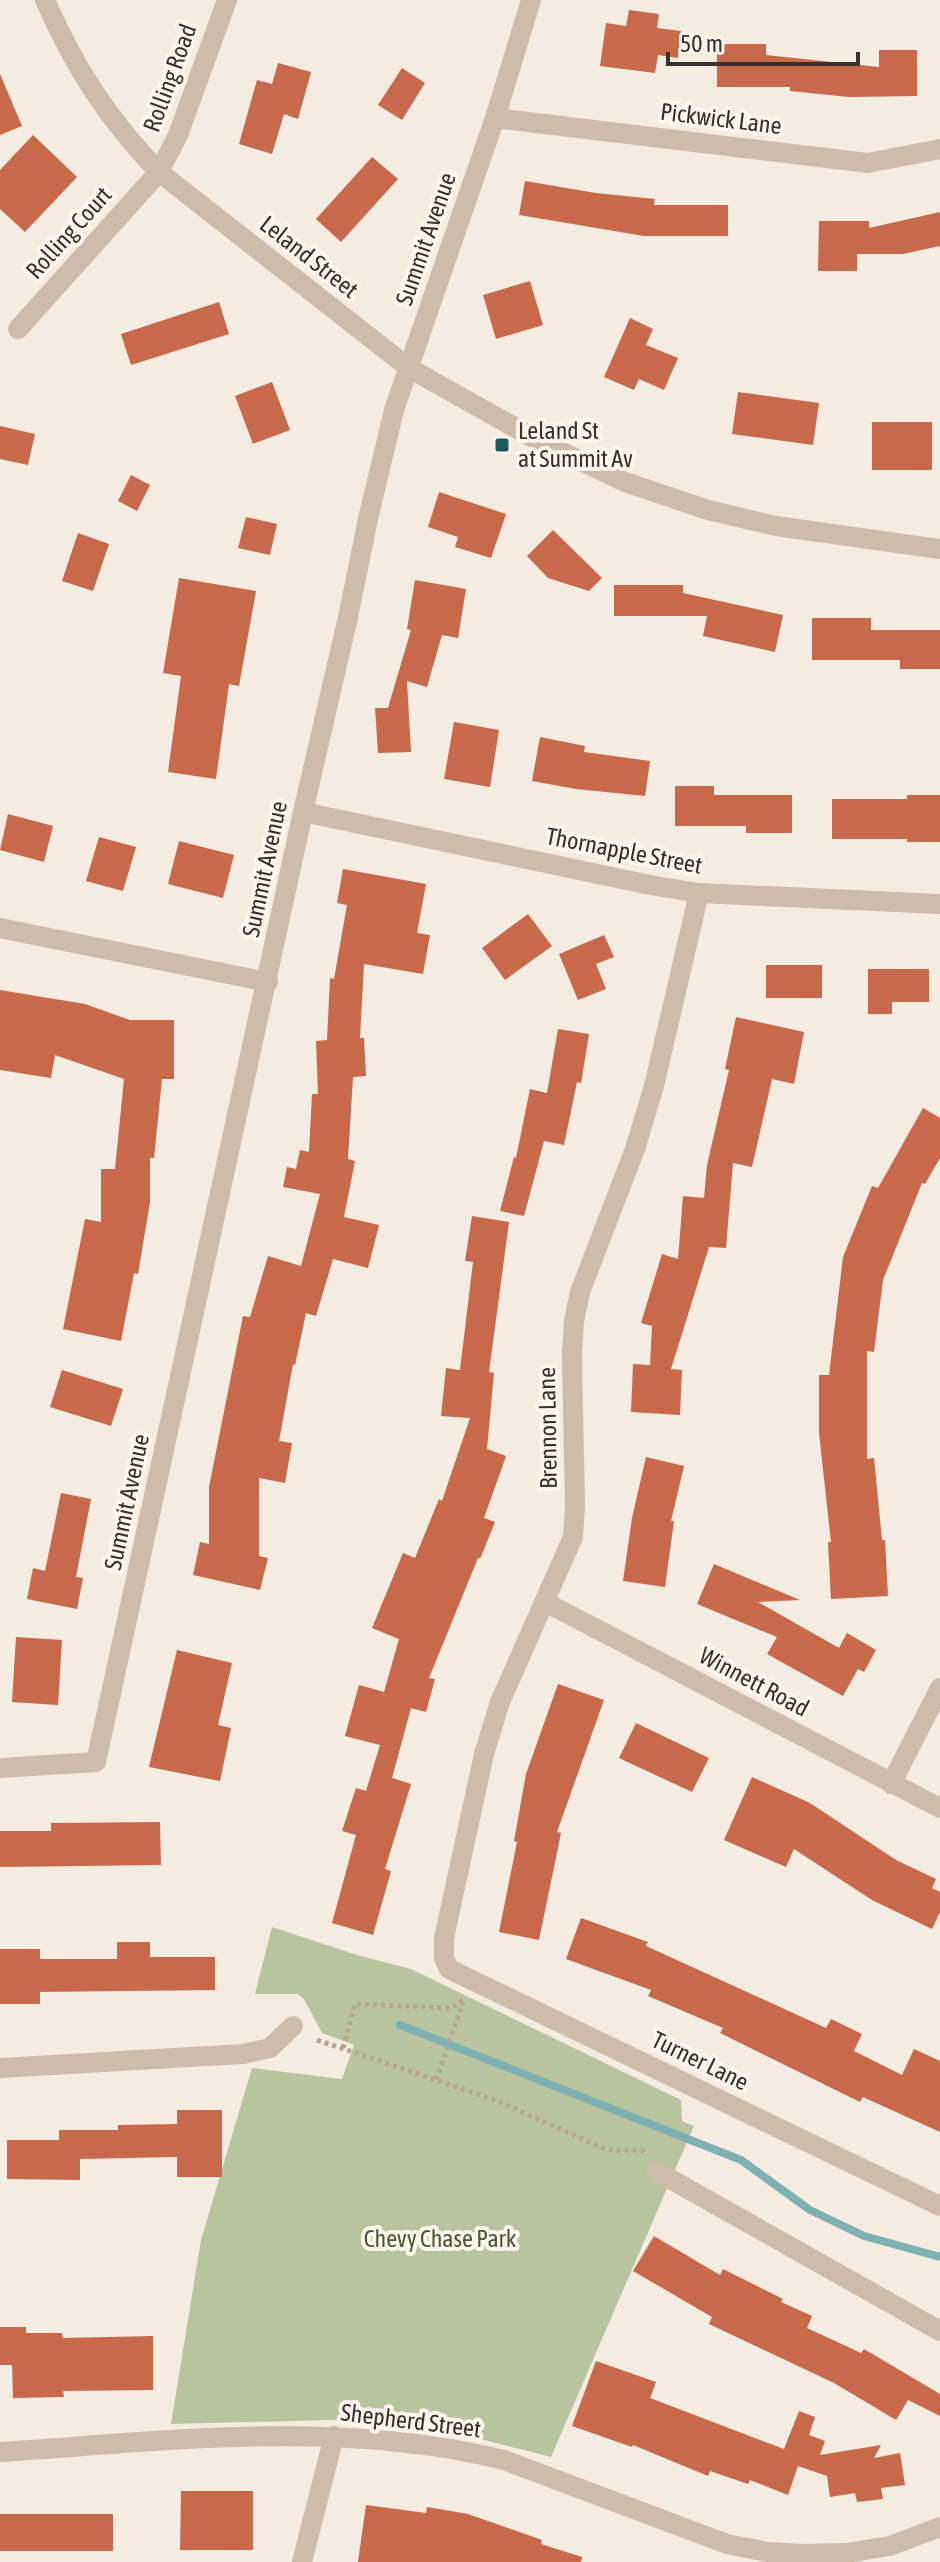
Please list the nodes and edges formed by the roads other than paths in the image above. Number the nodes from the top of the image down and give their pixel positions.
1 (45, 0) edge
2 (227, 0) edge
3 (531, 0) edge
4 (495, 118) junction
5 (940, 149) edge
6 (159, 172) junction
7 (18, 329) dead end
8 (409, 368) junction
9 (940, 549) edge
10 (303, 812) junction
11 (699, 893) junction
12 (940, 904) edge
13 (0, 928) edge
14 (268, 982) junction
15 (545, 1602) junction
16 (940, 1688) edge
17 (0, 1768) edge
18 (891, 1784) junction
19 (940, 1808) edge
20 (444, 1958) joint
21 (293, 2026) dead end
22 (0, 2068) edge
23 (656, 2171) dead end
24 (940, 2206) edge
25 (940, 2331) edge
26 (334, 2436) junction
27 (0, 2452) edge
28 (940, 2527) edge
29 (302, 2562) edge

1 - 6 street, Leland Street
2 - 6 street, Rolling Road
3 - 4 street, Summit Avenue
4 - 5 street, Pickwick Lane
4 - 8 street, Summit Avenue
6 - 7 street, Rolling Court
6 - 8 street, Leland Street
8 - 9 street, Leland Street
8 - 10 street, Summit Avenue
10 - 11 street, Thornapple Street
10 - 14 street, Summit Avenue
11 - 12 street, Thornapple Street
11 - 15 street, Brennon Lane
13 - 14 street
14 - 17 street, Summit Avenue
15 - 18 street, Winnett Road
15 - 20 street, Brennon Lane
16 - 18 street
18 - 19 street, Winnett Road
20 - 24 street, Turner Lane
21 - 22 street
23 - 25 street
26 - 27 street, Shepherd Street
26 - 28 street, Shepherd Street
26 - 29 street

